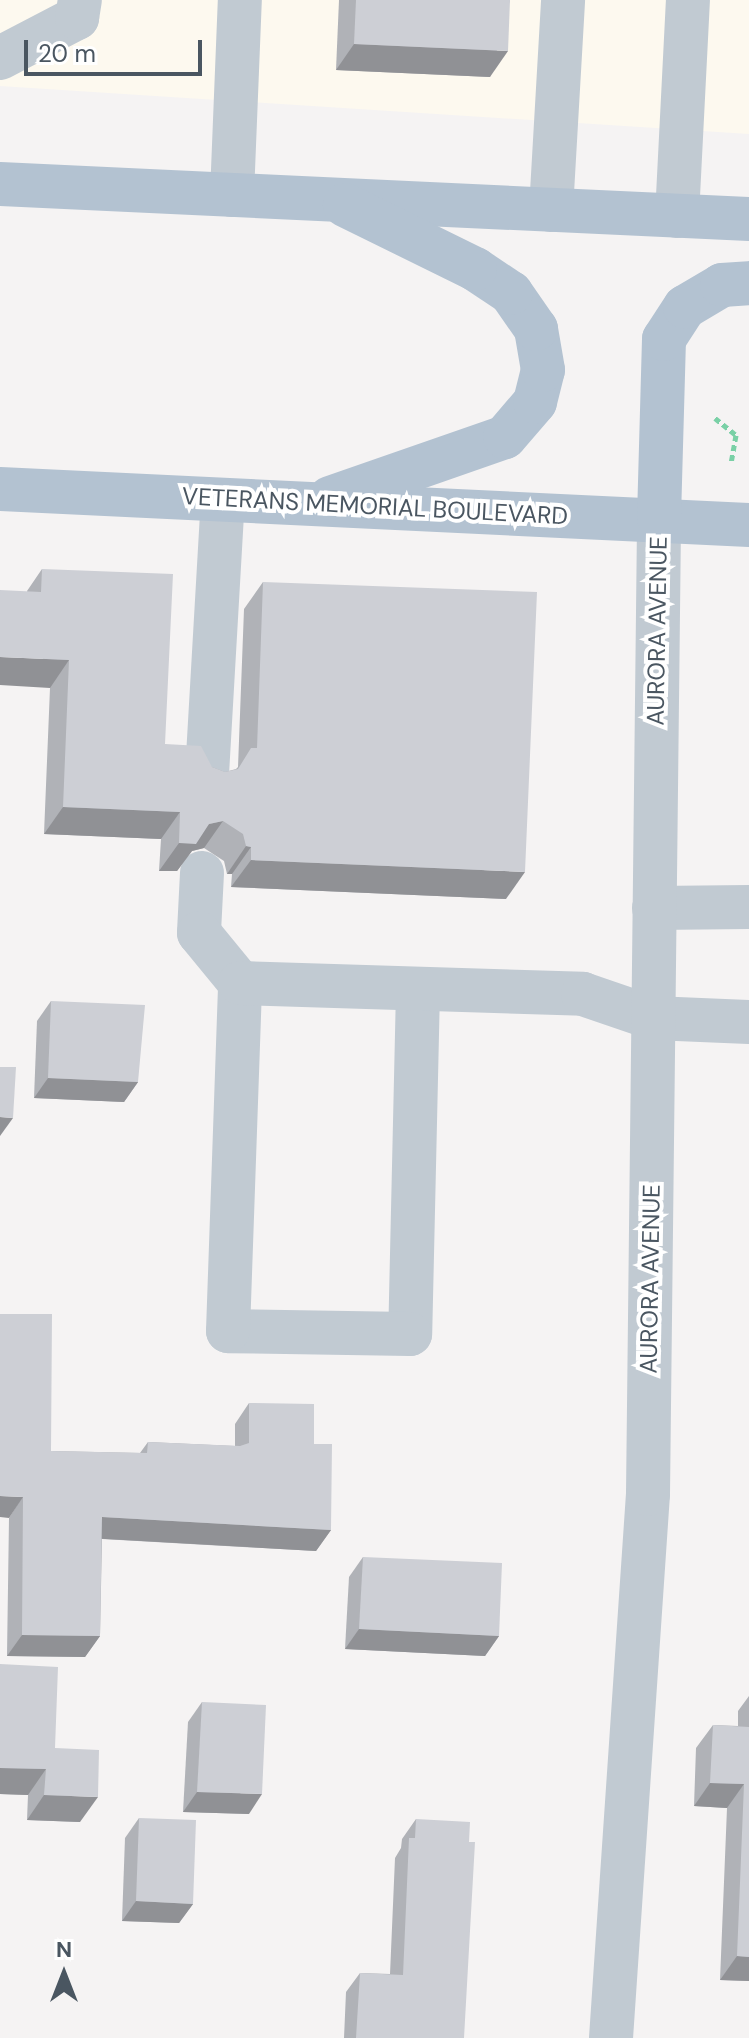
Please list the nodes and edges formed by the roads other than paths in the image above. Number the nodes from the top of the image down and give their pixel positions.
1 (80, 0) edge
2 (240, 0) edge
3 (563, 0) edge
4 (688, 0) edge
5 (0, 58) edge
6 (0, 184) edge
7 (232, 195) junction
8 (336, 201) junction
9 (551, 210) junction
10 (677, 216) junction
11 (749, 219) edge
12 (749, 283) edge
13 (0, 489) edge
14 (223, 500) junction
15 (313, 505) junction
16 (659, 518) junction
17 (749, 525) edge
18 (207, 774) edge
19 (202, 873) edge
20 (749, 907) edge
21 (654, 908) junction
22 (240, 983) junction
23 (418, 990) junction
24 (653, 1018) junction
25 (749, 1022) edge
26 (611, 2038) edge

1 - 5 street
2 - 7 street
3 - 9 street
4 - 10 street
6 - 7 main road
7 - 8 main road
8 - 9 main road
8 - 15 main road
9 - 10 main road
10 - 11 main road
12 - 16 main road
13 - 14 main road, VETERANS MEMORIAL BOULEVARD
14 - 15 main road, VETERANS MEMORIAL BOULEVARD
14 - 18 street
15 - 16 main road, VETERANS MEMORIAL BOULEVARD
16 - 17 main road, VETERANS MEMORIAL BOULEVARD
16 - 21 street, AURORA AVENUE
19 - 22 street
20 - 21 street
21 - 24 street, AURORA AVENUE
22 - 23 street
22 - 23 street
23 - 24 street
24 - 25 street
24 - 26 street, AURORA AVENUE

